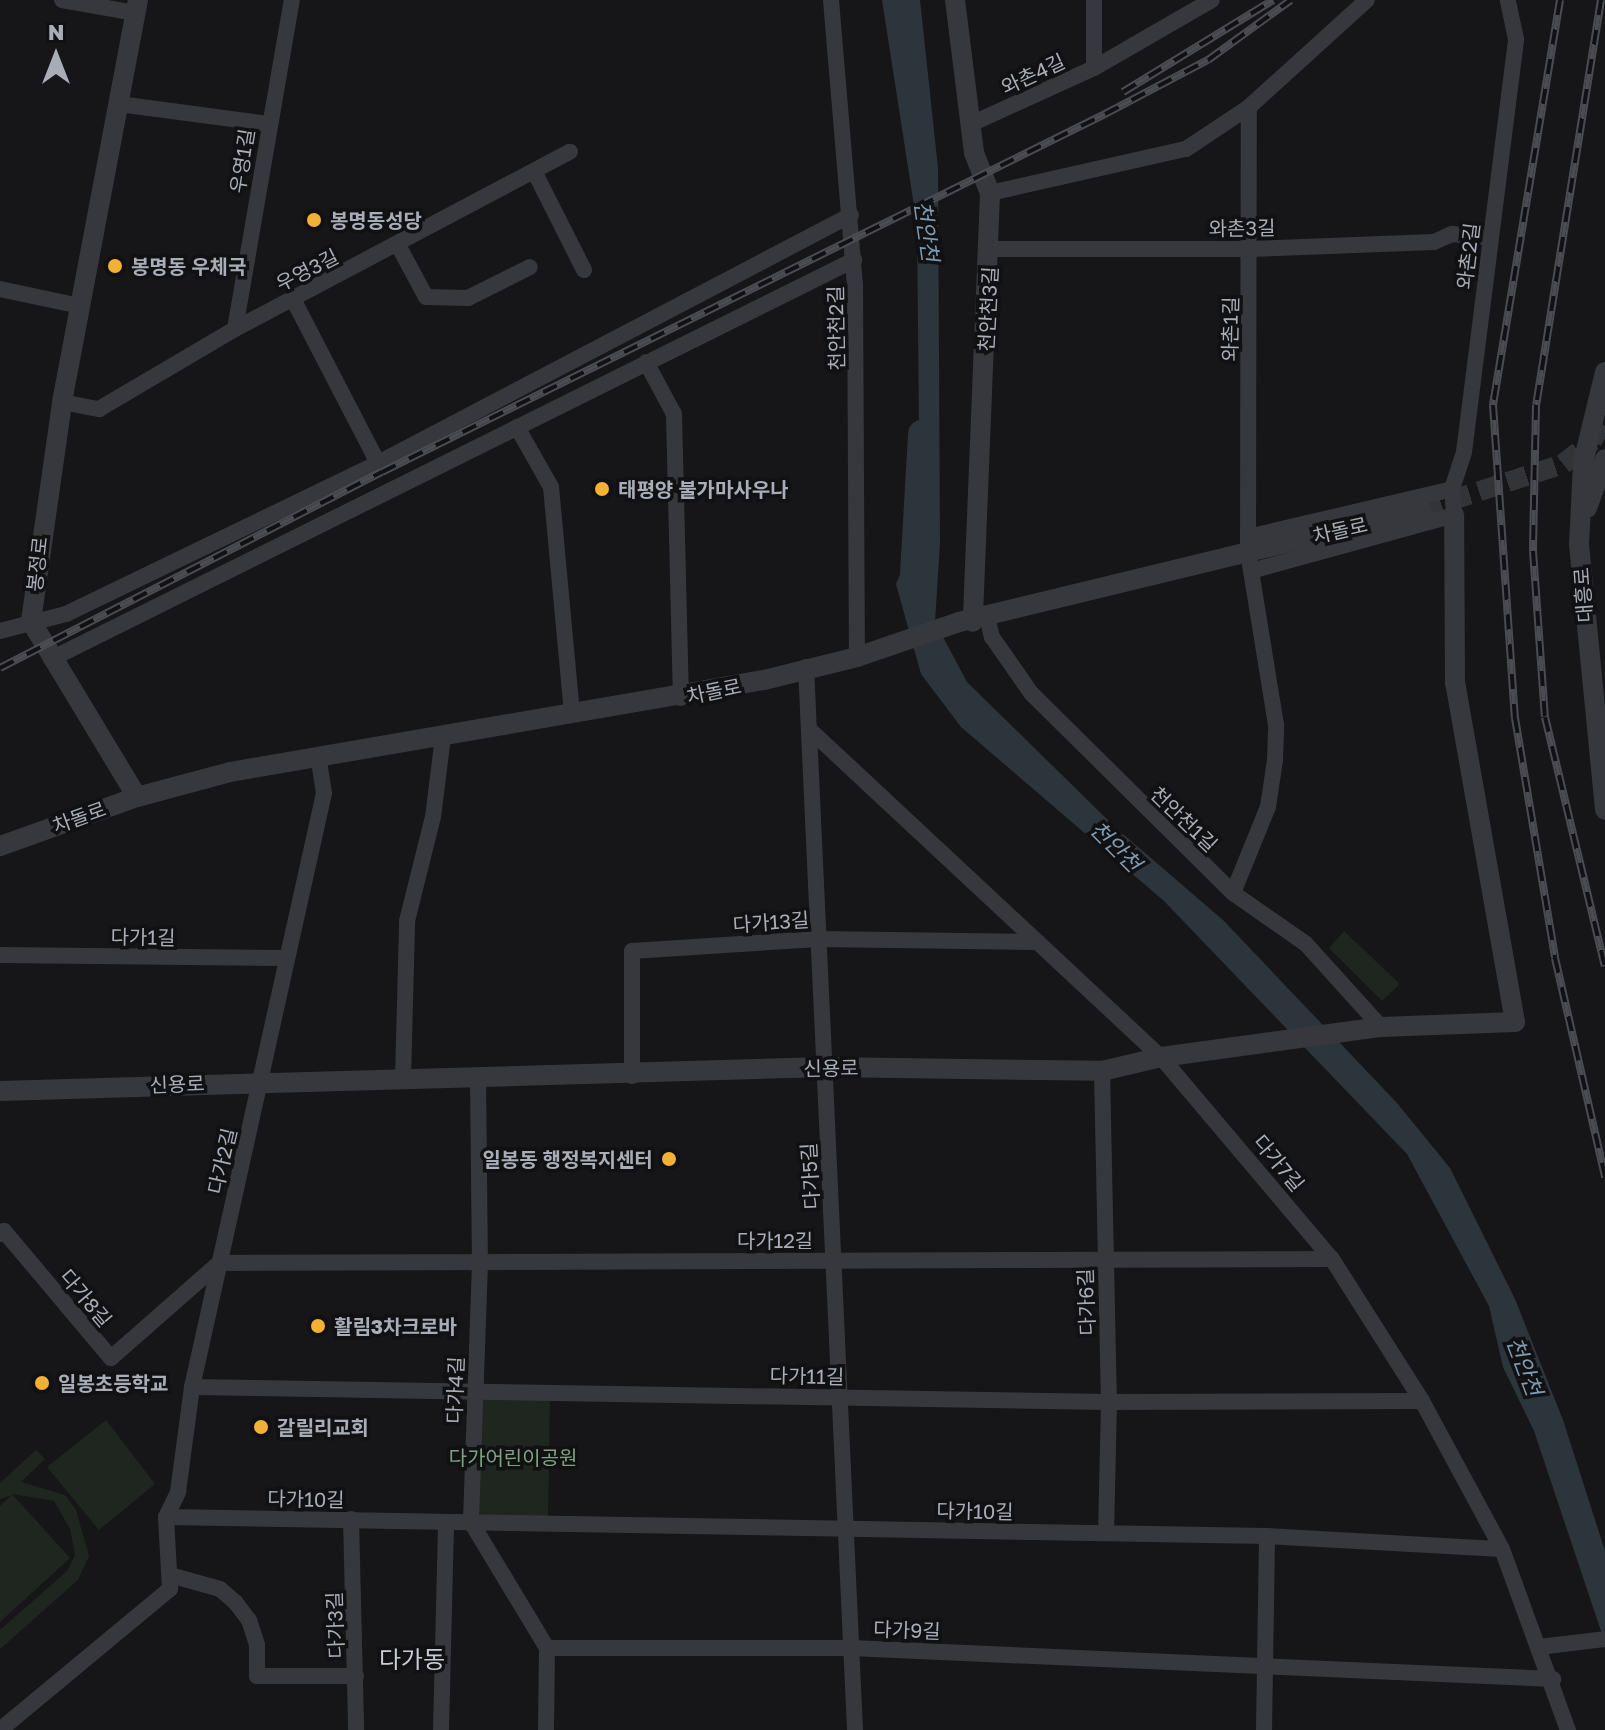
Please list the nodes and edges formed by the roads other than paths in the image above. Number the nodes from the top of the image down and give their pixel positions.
1 (62, 0) edge
2 (292, 0) edge
3 (831, 0) edge
4 (955, 0) edge
5 (1094, 0) edge
6 (1212, 0) edge
7 (1367, 0) edge
8 (1508, 0) edge
9 (137, 7) edge
10 (1094, 68) junction
11 (119, 104) junction
12 (1249, 107) junction
13 (268, 124) junction
14 (971, 124) junction
15 (570, 152) dead end
16 (534, 171) junction
17 (990, 193) junction
18 (851, 215) junction
19 (1491, 238) junction
20 (398, 245) junction
21 (991, 249) junction
22 (1251, 249) junction
23 (854, 260) junction
24 (530, 267) dead end
25 (584, 270) dead end
26 (0, 289) edge
27 (293, 299) junction
28 (80, 306) junction
29 (235, 329) junction
30 (646, 362) junction
31 (1605, 372) edge
32 (62, 402) junction
33 (517, 427) junction
34 (1605, 459) edge
35 (378, 463) junction
36 (1452, 489) junction
37 (1422, 510) tunnel mouth
38 (1454, 515) junction
39 (1582, 523) junction
40 (1249, 553) junction
41 (973, 620) junction
42 (31, 621) junction
43 (0, 631) edge
44 (857, 657) junction
45 (51, 659) junction
46 (806, 667) junction
47 (681, 698) junction
48 (572, 713) junction
49 (809, 729) junction
50 (443, 737) junction
51 (318, 756) junction
52 (137, 797) junction
53 (1605, 810) edge
54 (0, 846) edge
55 (1233, 893) junction
56 (819, 939) junction
57 (1038, 942) junction
58 (0, 955) edge
59 (285, 958) junction
60 (1381, 1027) junction
61 (1161, 1057) junction
62 (825, 1067) junction
63 (1102, 1071) junction
64 (632, 1076) junction
65 (478, 1078) junction
66 (403, 1079) junction
67 (261, 1080) junction
68 (0, 1091) edge
69 (0, 1234) edge
70 (1105, 1259) junction
71 (1332, 1259) junction
72 (833, 1260) junction
73 (219, 1263) junction
74 (480, 1263) junction
75 (192, 1387) junction
76 (474, 1392) junction
77 (840, 1397) junction
78 (1422, 1401) junction
79 (1109, 1402) junction
80 (166, 1517) junction
81 (351, 1519) junction
82 (446, 1522) junction
83 (471, 1522) junction
84 (846, 1528) junction
85 (1106, 1533) junction
86 (1267, 1536) junction
87 (1502, 1549) junction
88 (170, 1575) junction
89 (1605, 1639) edge
90 (1545, 1645) junction
91 (547, 1648) junction
92 (851, 1648) junction
93 (1265, 1662) junction
94 (356, 1676) junction
95 (1553, 1679) junction
96 (1264, 1725) edge
97 (0, 1730) edge
98 (356, 1730) edge
99 (441, 1730) edge
100 (546, 1730) edge
101 (855, 1730) edge
102 (1280, 1730) edge
103 (1568, 1730) edge

1 - 9 street
2 - 13 street, 우영1길
3 - 18 street, 천안천2길
4 - 14 street, 천안천3길
5 - 10 street, 와촌4길
6 - 10 street
7 - 12 street
8 - 19 street, 와촌2길
9 - 11 street, 봉정로
10 - 14 street, 와촌4길
11 - 13 street
11 - 28 street, 봉정로
12 - 17 street
12 - 22 street, 와촌1길
13 - 29 street, 우영1길
14 - 17 street, 천안천3길
15 - 16 street, 우영3길
16 - 20 street, 우영3길
16 - 25 street
17 - 21 street, 천안천3길
18 - 23 street, 천안천2길
18 - 35 street
19 - 22 street, 와촌3길
19 - 36 street, 와촌2길
20 - 24 street
20 - 27 street, 우영3길
21 - 22 street, 와촌3길
21 - 41 street, 천안천3길
22 - 40 street, 와촌1길
23 - 30 street
23 - 44 street, 천안천2길
26 - 28 street
27 - 29 street, 우영3길
27 - 35 street
28 - 32 street, 봉정로
29 - 32 street, 우영3길
30 - 33 street
30 - 47 street
31 - 39 street, 대흥로
32 - 42 street, 봉정로
33 - 45 street
33 - 48 street
34 - 39 street, 대흥로
35 - 42 street
36 - 38 street, 와촌2길
36 - 40 street
37 - 40 street, 차돌로
38 - 40 street
38 - 60 street, 신용로
39 - 53 street, 대흥로
40 - 41 street, 차돌로
40 - 55 street, 와촌1길
41 - 44 street, 차돌로
41 - 55 street, 천안천1길
42 - 43 street
42 - 45 street, 봉정로
44 - 46 street, 차돌로
45 - 52 street, 봉정로
46 - 47 street, 차돌로
46 - 49 street, 다가5길
47 - 48 street, 차돌로
48 - 50 street, 차돌로
49 - 56 street, 다가5길
49 - 57 street, 다가7길
50 - 51 street, 차돌로
50 - 66 street
51 - 52 street, 차돌로
51 - 59 street, 다가2길
52 - 54 street, 차돌로
55 - 60 street, 천안천1길
56 - 57 street, 다가13길
56 - 62 street, 다가5길
56 - 64 street, 다가13길
57 - 61 street, 다가7길
58 - 59 street, 다가1길
59 - 67 street, 다가2길
60 - 61 street, 신용로
61 - 63 street, 신용로
61 - 71 street, 다가7길
62 - 63 street, 신용로
62 - 64 street, 신용로
62 - 72 street, 다가5길
63 - 70 street, 다가6길
64 - 65 street, 신용로
65 - 66 street, 신용로
65 - 74 street, 다가4길
66 - 67 street, 신용로
67 - 68 street, 신용로
67 - 73 street, 다가2길
69 - 73 street, 다가8길
70 - 71 street, 다가12길
70 - 72 street, 다가12길
70 - 79 street, 다가6길
71 - 78 street, 다가7길
72 - 74 street, 다가12길
72 - 77 street, 다가5길
73 - 74 street, 다가12길
73 - 75 street, 다가2길
74 - 76 street, 다가4길
75 - 76 street, 다가11길
75 - 80 street, 다가2길
76 - 77 street, 다가11길
76 - 83 street, 다가4길
77 - 79 street, 다가11길
77 - 84 street, 다가5길
78 - 79 street, 다가11길
78 - 87 street, 다가7길
79 - 85 street, 다가6길
80 - 81 street, 다가10길
80 - 88 street, 다가2길
81 - 82 street, 다가10길
81 - 94 street, 다가3길
82 - 83 street, 다가10길
82 - 99 street
83 - 84 street, 다가10길
83 - 91 street
84 - 85 street, 다가10길
84 - 92 street, 다가5길
85 - 86 street, 다가10길
86 - 87 street, 다가10길
86 - 93 street
87 - 90 street, 다가7길
88 - 94 street
88 - 97 street
89 - 90 street
90 - 95 street, 다가7길
91 - 92 street, 다가9길
91 - 100 street
92 - 93 street, 다가9길
92 - 101 street, 다가5길
93 - 95 street, 다가9길
93 - 96 street
94 - 98 street, 다가3길
95 - 103 street, 다가7길
96 - 102 street

